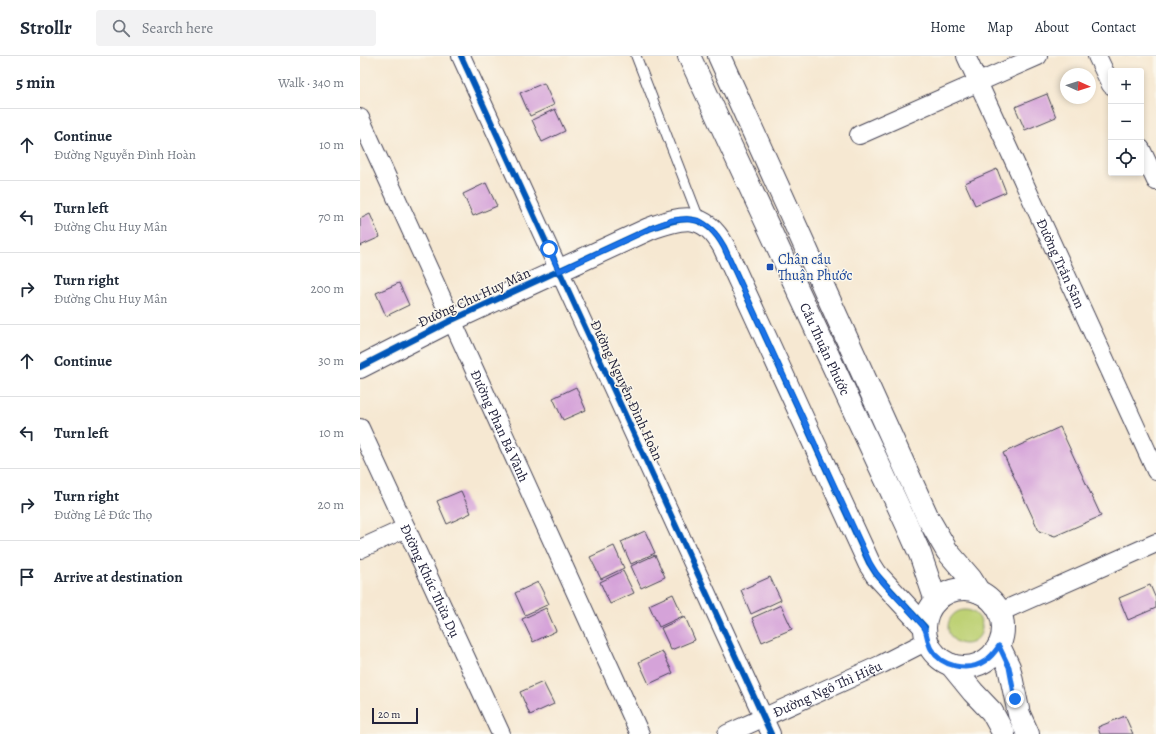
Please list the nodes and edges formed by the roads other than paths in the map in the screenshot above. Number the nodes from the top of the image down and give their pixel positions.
1 (462, 56) edge
2 (636, 56) edge
3 (689, 56) edge
4 (719, 56) edge
5 (966, 56) edge
6 (1038, 56) edge
7 (1097, 56) edge
8 (1108, 79) edge
9 (978, 82) junction
10 (360, 118) edge
11 (859, 135) dead end
12 (1144, 155) edge
13 (1156, 181) edge
14 (700, 221) junction
15 (559, 271) junction
16 (452, 320) junction
17 (360, 367) edge
18 (360, 428) edge
19 (1156, 471) edge
20 (406, 528) junction
21 (1156, 543) edge
22 (360, 549) edge
23 (979, 592) junction
24 (936, 601) junction
25 (1000, 612) junction
26 (926, 634) junction
27 (999, 646) junction
28 (951, 665) junction
29 (767, 726) edge
30 (501, 734) edge
31 (640, 734) edge
32 (727, 734) edge
33 (1004, 734) edge
34 (1028, 734) edge

1 - 15 street, Đường Nguyễn Đình Hoàn
2 - 14 lane
3 - 24 main road, Cầu Thuận Phước
4 - 23 main road, Cầu Thuận Phước
5 - 9 street, Đường Trần Sâm
6 - 9 street
7 - 8 street
9 - 11 street
9 - 19 street, Đường Trần Sâm
10 - 16 street, Đường Phan Bá Vành
12 - 13 street
14 - 15 main road, Đường Chu Huy Mân
14 - 26 main road
15 - 16 main road, Đường Chu Huy Mân
15 - 29 street, Đường Nguyễn Đình Hoàn
16 - 17 main road, Đường Chu Huy Mân
16 - 31 street, Đường Phan Bá Vành
18 - 20 street, Đường Khúc Thừa Dụ
20 - 22 street
20 - 30 street, Đường Khúc Thừa Dụ
21 - 25 street
23 - 24 main road
23 - 25 main road
24 - 26 main road
25 - 27 main road
26 - 28 main road
26 - 29 street, Đường Ngô Thì Hiệu
27 - 28 main road
27 - 34 main road
28 - 33 main road
29 - 32 street, Đường Ngô Thì Hiệu

